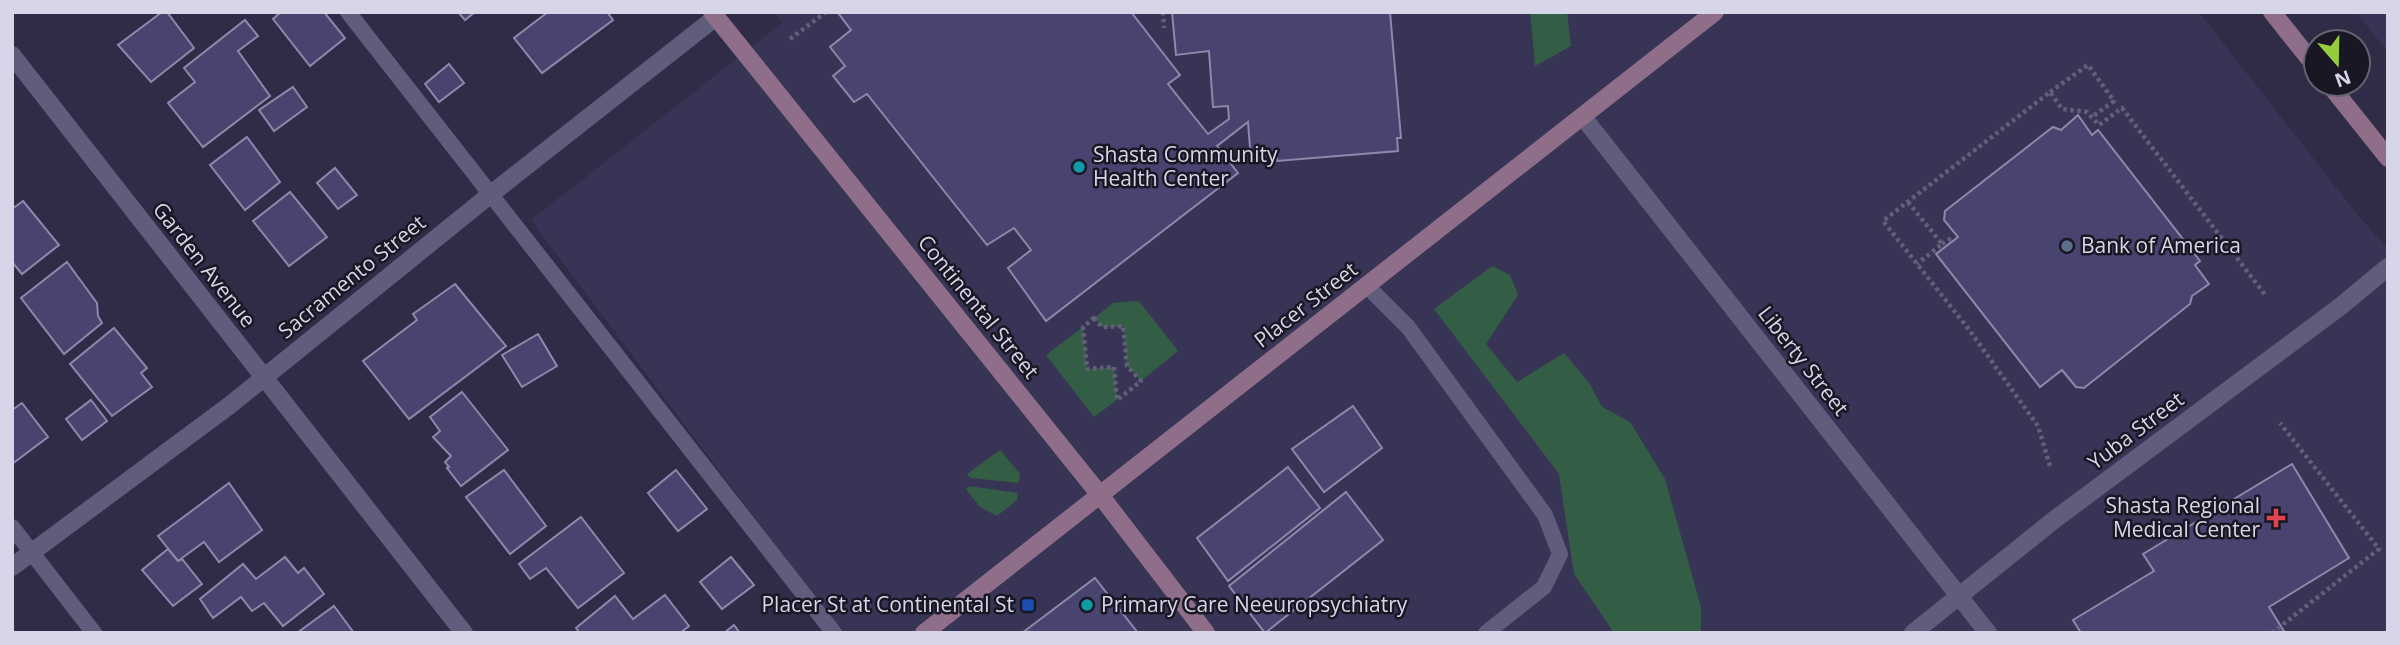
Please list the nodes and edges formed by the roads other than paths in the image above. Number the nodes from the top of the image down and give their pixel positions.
1 (348, 12) edge
2 (1715, 12) edge
3 (2272, 12) edge
4 (714, 15) edge
5 (2302, 50) edge
6 (12, 55) edge
7 (2340, 98) edge
8 (1583, 117) junction
9 (2388, 158) edge
10 (491, 194) junction
11 (2388, 267) edge
12 (1367, 286) junction
13 (263, 378) junction
14 (1100, 495) junction
15 (12, 527) edge
16 (31, 552) junction
17 (12, 567) edge
18 (1959, 597) junction
19 (94, 633) edge
20 (464, 633) edge
21 (834, 633) edge
22 (924, 633) edge
23 (1206, 633) edge
24 (1486, 633) edge
25 (1913, 633) edge
26 (1988, 633) edge

1 - 10 lane
2 - 8 street, Placer Street
3 - 5 street
4 - 10 street, Sacramento Street
4 - 14 street, Continental Street
6 - 13 street, Garden Avenue
7 - 9 street
8 - 12 street, Placer Street
8 - 18 street, Liberty Street
10 - 13 street, Sacramento Street
10 - 21 lane
11 - 18 street, Yuba Street
12 - 14 street, Placer Street
12 - 24 lane
13 - 16 street, Sacramento Street
13 - 20 street, Garden Avenue
14 - 22 street, Placer Street
14 - 23 street, Continental Street
15 - 16 lane
16 - 17 street, Sacramento Street
16 - 19 lane
18 - 25 street, Yuba Street
18 - 26 street, Liberty Street

